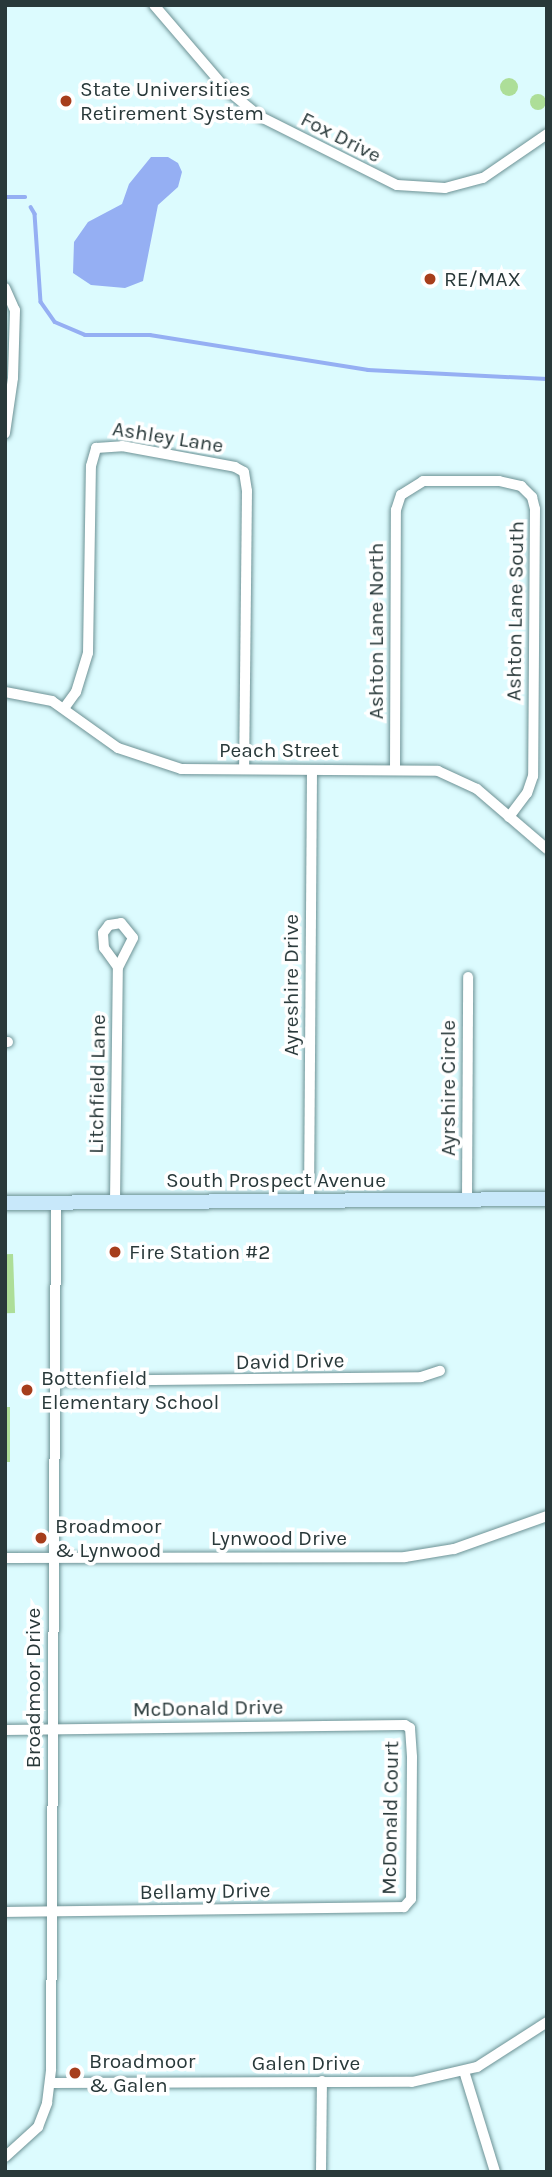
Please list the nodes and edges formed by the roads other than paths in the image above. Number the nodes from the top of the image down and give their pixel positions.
1 (154, 5) edge
2 (547, 134) edge
3 (7, 289) edge
4 (5, 433) edge
5 (401, 495) joint
6 (5, 692) edge
7 (65, 707) junction
8 (244, 769) junction
9 (395, 769) junction
10 (312, 770) junction
11 (509, 817) junction
12 (547, 849) edge
13 (118, 967) dead end
14 (468, 977) dead end
15 (547, 1199) edge
16 (309, 1200) junction
17 (467, 1200) junction
18 (115, 1202) junction
19 (5, 1203) edge
20 (56, 1203) junction
21 (440, 1371) dead end
22 (56, 1381) junction
23 (547, 1517) edge
24 (5, 1558) edge
25 (54, 1558) junction
26 (410, 1728) joint
27 (52, 1729) junction
28 (5, 1730) edge
29 (404, 1907) joint
30 (51, 1911) junction
31 (5, 1912) edge
32 (547, 2022) edge
33 (464, 2071) junction
34 (322, 2081) junction
35 (50, 2084) junction
36 (5, 2157) edge
37 (321, 2172) edge
38 (495, 2172) edge

1 - 2 street, Fox Drive
3 - 4 street
5 - 9 street, Ashton Lane North
5 - 11 street, Ashton Lane South
6 - 7 street, Peach Street
7 - 8 street, Peach Street
7 - 8 street, Ashley Lane
8 - 10 street, Peach Street
9 - 10 street, Peach Street
9 - 11 street, Peach Street
10 - 16 street, Ayreshire Drive
11 - 12 street, Peach Street
13 - 18 street, Litchfield Lane
14 - 17 street, Ayrshire Circle
15 - 17 main road, South Prospect Avenue
16 - 17 main road, South Prospect Avenue
16 - 18 main road, South Prospect Avenue
18 - 20 main road, South Prospect Avenue
19 - 20 main road, South Prospect Avenue
20 - 22 street, Broadmoor Drive
21 - 22 street, David Drive
22 - 25 street, Broadmoor Drive
23 - 25 street, Lynwood Drive
24 - 25 street, Lynwood Drive
25 - 27 street, Broadmoor Drive
26 - 27 street, McDonald Drive
26 - 29 street, McDonald Court
27 - 28 street, McDonald Drive
27 - 30 street, Broadmoor Drive
29 - 30 street, Bellamy Drive
30 - 31 street, Bellamy Drive
30 - 35 street, Broadmoor Drive
32 - 33 street, Galen Drive
33 - 34 street, Galen Drive
33 - 38 street
34 - 35 street, Galen Drive
34 - 37 street
35 - 36 street, Broadmoor Drive

